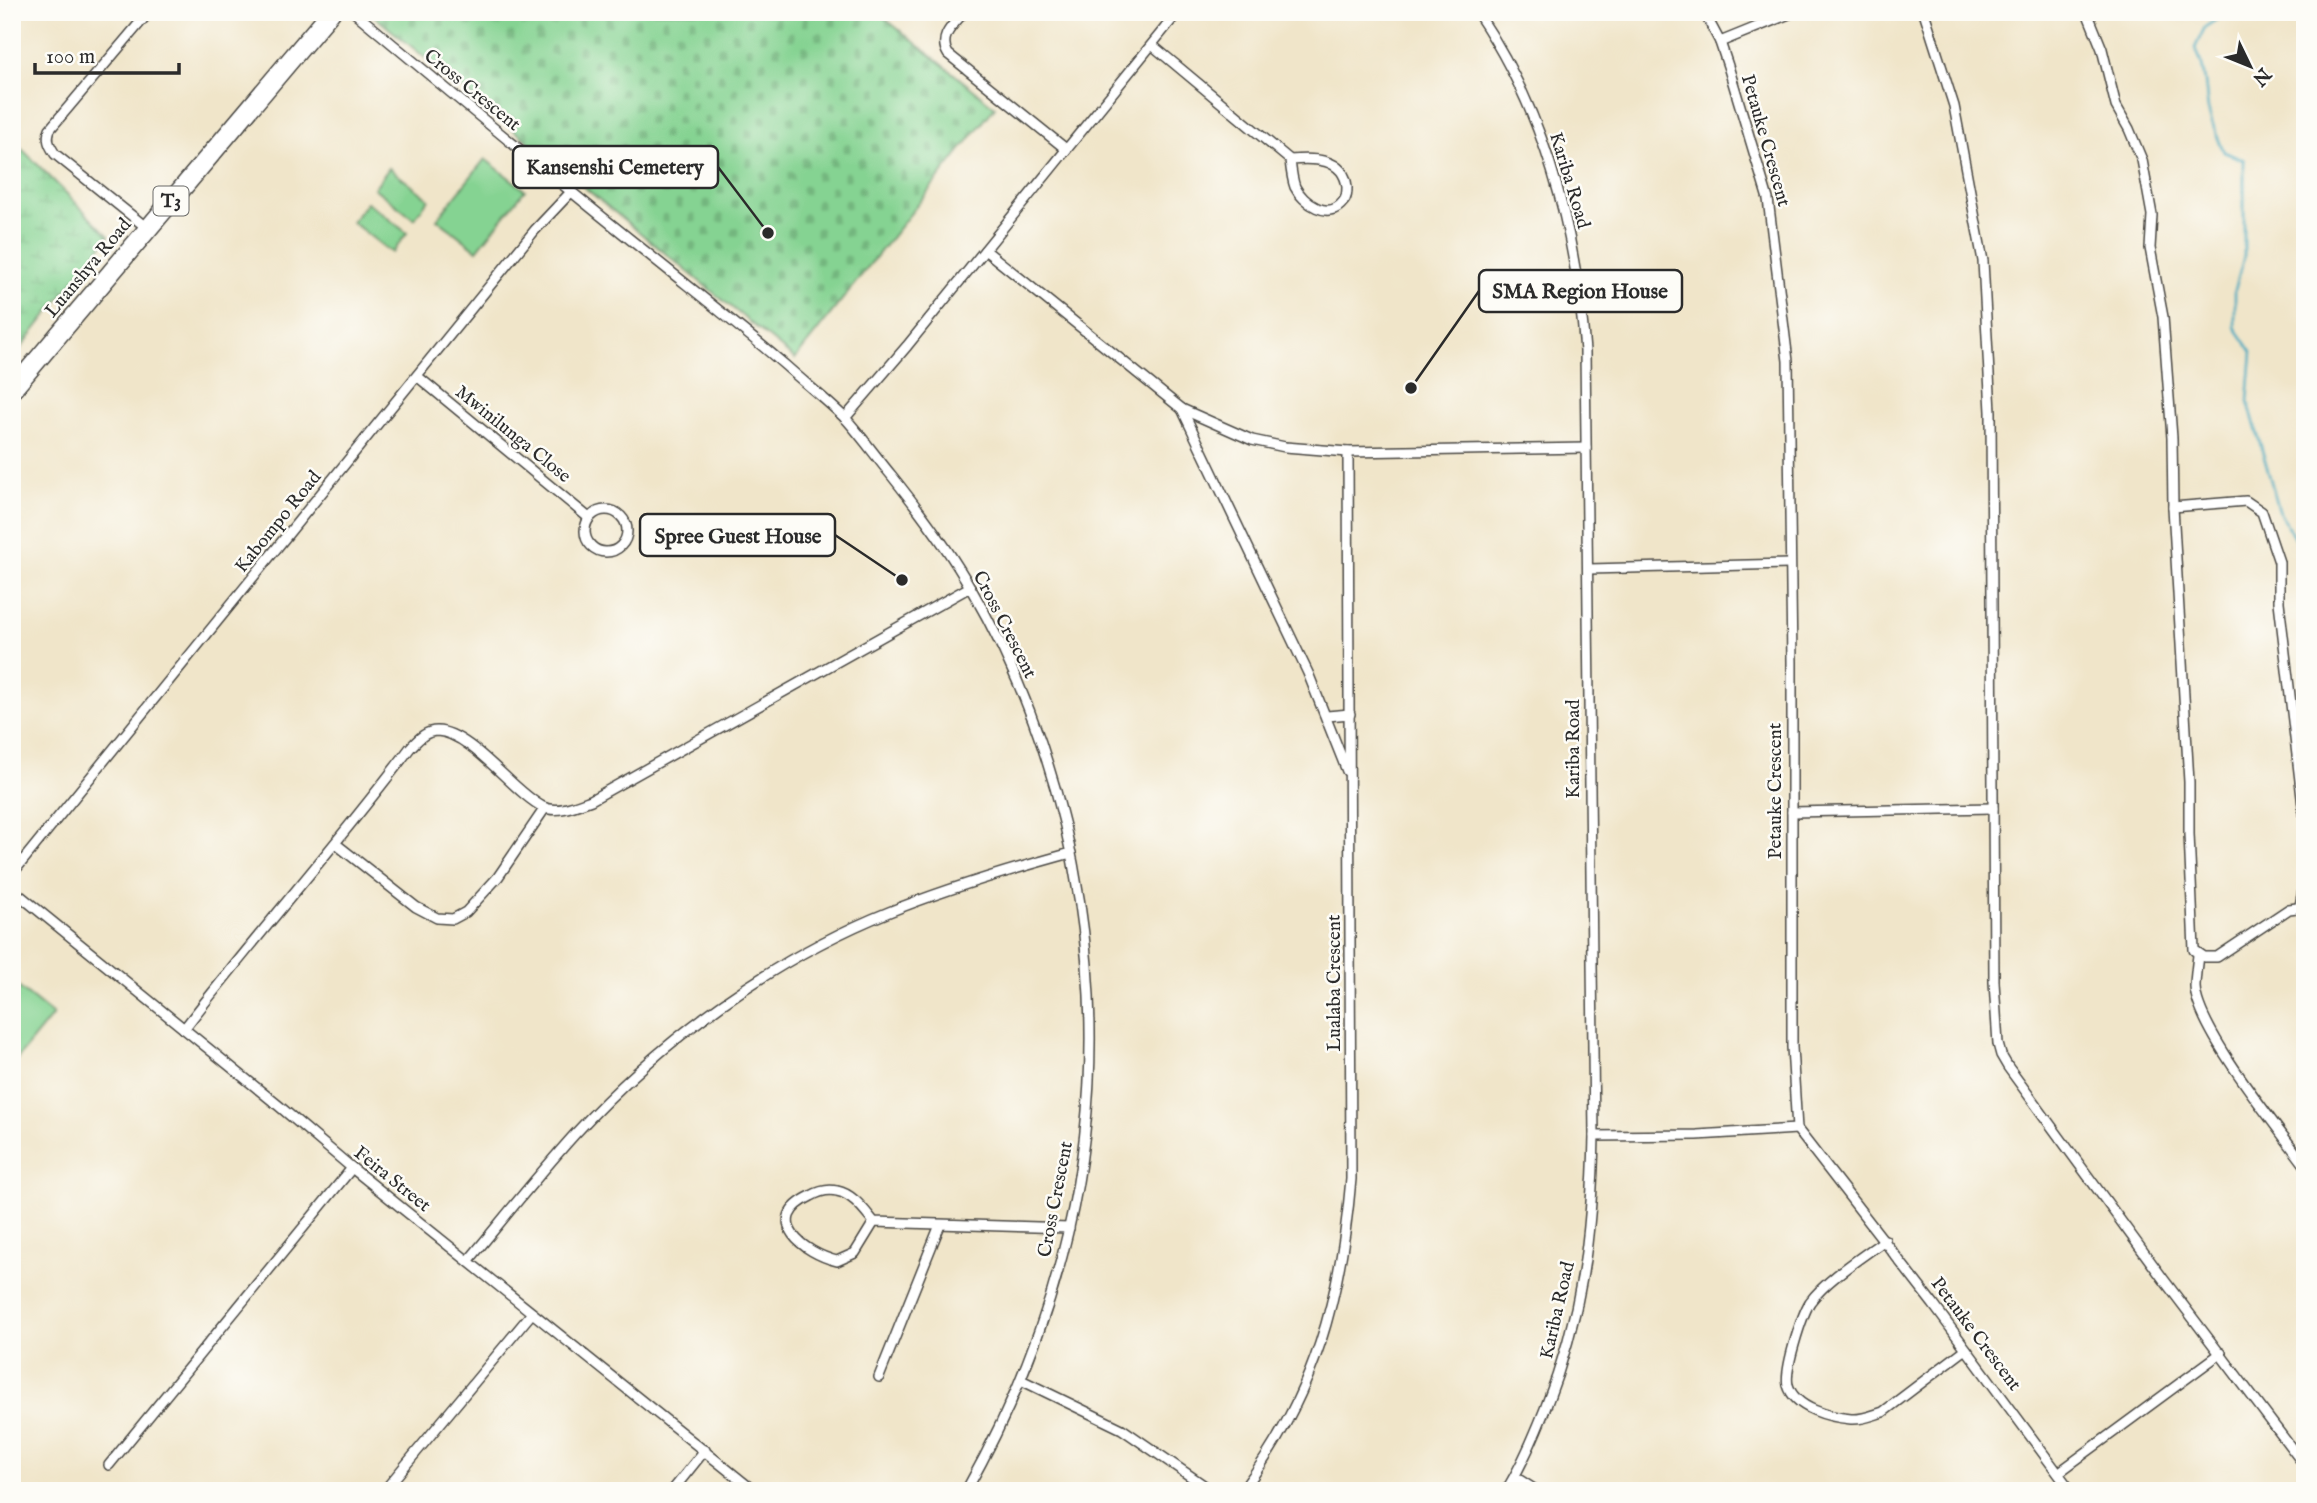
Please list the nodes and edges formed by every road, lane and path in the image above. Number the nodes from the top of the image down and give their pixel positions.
1 (149, 12) edge
2 (331, 12) edge
3 (354, 12) edge
4 (964, 12) edge
5 (1178, 12) edge
6 (1478, 12) edge
7 (1704, 12) edge
8 (1794, 12) edge
9 (1924, 12) edge
10 (2087, 12) edge
11 (1720, 43) junction
12 (1152, 45) junction
13 (1066, 149) junction
14 (1290, 160) junction
15 (570, 192) junction
16 (147, 228) junction
17 (985, 250) junction
18 (417, 376) junction
19 (12, 390) edge
20 (1182, 409) junction
21 (845, 418) junction
22 (1586, 448) junction
23 (1348, 452) junction
24 (2173, 507) junction
25 (589, 518) junction
26 (1789, 564) junction
27 (1589, 569) junction
28 (970, 587) junction
29 (1350, 714) junction
30 (1327, 716) junction
31 (1350, 779) junction
32 (545, 808) junction
33 (1993, 808) junction
34 (1792, 812) junction
35 (2305, 824) edge
36 (336, 845) junction
37 (1071, 853) junction
38 (12, 874) edge
39 (2305, 881) edge
40 (12, 889) edge
41 (2302, 907) edge
42 (2198, 955) junction
43 (184, 1029) junction
44 (1797, 1129) junction
45 (1594, 1136) junction
46 (2305, 1166) edge
47 (352, 1168) junction
48 (874, 1222) junction
49 (940, 1225) junction
50 (1069, 1228) junction
51 (1885, 1240) junction
52 (469, 1260) junction
53 (532, 1313) junction
54 (1966, 1349) junction
55 (2221, 1353) junction
56 (879, 1377) dead end
57 (1021, 1380) junction
58 (705, 1450) junction
59 (109, 1465) dead end
60 (2305, 1466) edge
61 (2058, 1473) junction
62 (1515, 1477) junction
63 (384, 1491) edge
64 (672, 1491) edge
65 (754, 1491) edge
66 (966, 1491) edge
67 (1212, 1491) edge
68 (1242, 1491) edge
69 (1506, 1491) edge
70 (1537, 1491) edge
71 (2071, 1491) edge

1 - 16 street
2 - 16 highway, Luanshya Road / T3
3 - 15 street, Cross Crescent
4 - 13 street
5 - 12 street
6 - 22 street, Kariba Road
7 - 11 street, Petauke Crescent
8 - 11 street
9 - 33 street
10 - 24 street
11 - 26 street, Petauke Crescent
12 - 13 street
12 - 14 street
13 - 17 street
14 - 14 street
15 - 18 street, Kabompo Road
15 - 21 street, Cross Crescent
16 - 19 highway, Luanshya Road / T3
17 - 20 street
17 - 21 street
18 - 25 street, Mwinilunga Close
18 - 38 street, Kabompo Road
20 - 23 street
20 - 30 street
21 - 28 street, Cross Crescent
22 - 23 street
22 - 27 street, Kariba Road
23 - 29 street, Lualaba Crescent
24 - 35 street
24 - 42 street
25 - 25 street
26 - 27 street
26 - 34 street, Petauke Crescent
27 - 45 street, Kariba Road
28 - 32 street
28 - 37 street, Cross Crescent
29 - 30 street
29 - 31 street, Lualaba Crescent
30 - 31 street
31 - 68 street, Lualaba Crescent
32 - 36 street
32 - 36 street
33 - 34 street
33 - 55 street
34 - 44 street, Petauke Crescent
36 - 43 street
37 - 50 street, Cross Crescent
37 - 52 street
39 - 41 street
40 - 43 street, Feira Street
41 - 42 street
42 - 46 street
43 - 47 street, Feira Street
44 - 45 street
44 - 51 street, Petauke Crescent
45 - 62 street, Kariba Road
47 - 52 street, Feira Street
47 - 59 street
48 - 48 street
48 - 49 street
49 - 50 street
49 - 56 street
50 - 57 street, Cross Crescent
51 - 54 street, Petauke Crescent
51 - 54 street
52 - 53 street, Feira Street
53 - 58 street, Feira Street
53 - 63 street
54 - 61 street, Petauke Crescent
55 - 60 street
55 - 61 street
57 - 66 street, Cross Crescent
57 - 67 street
58 - 64 street
58 - 65 street, Feira Street
61 - 71 street, Petauke Crescent
62 - 69 street, Kariba Road
62 - 70 street

